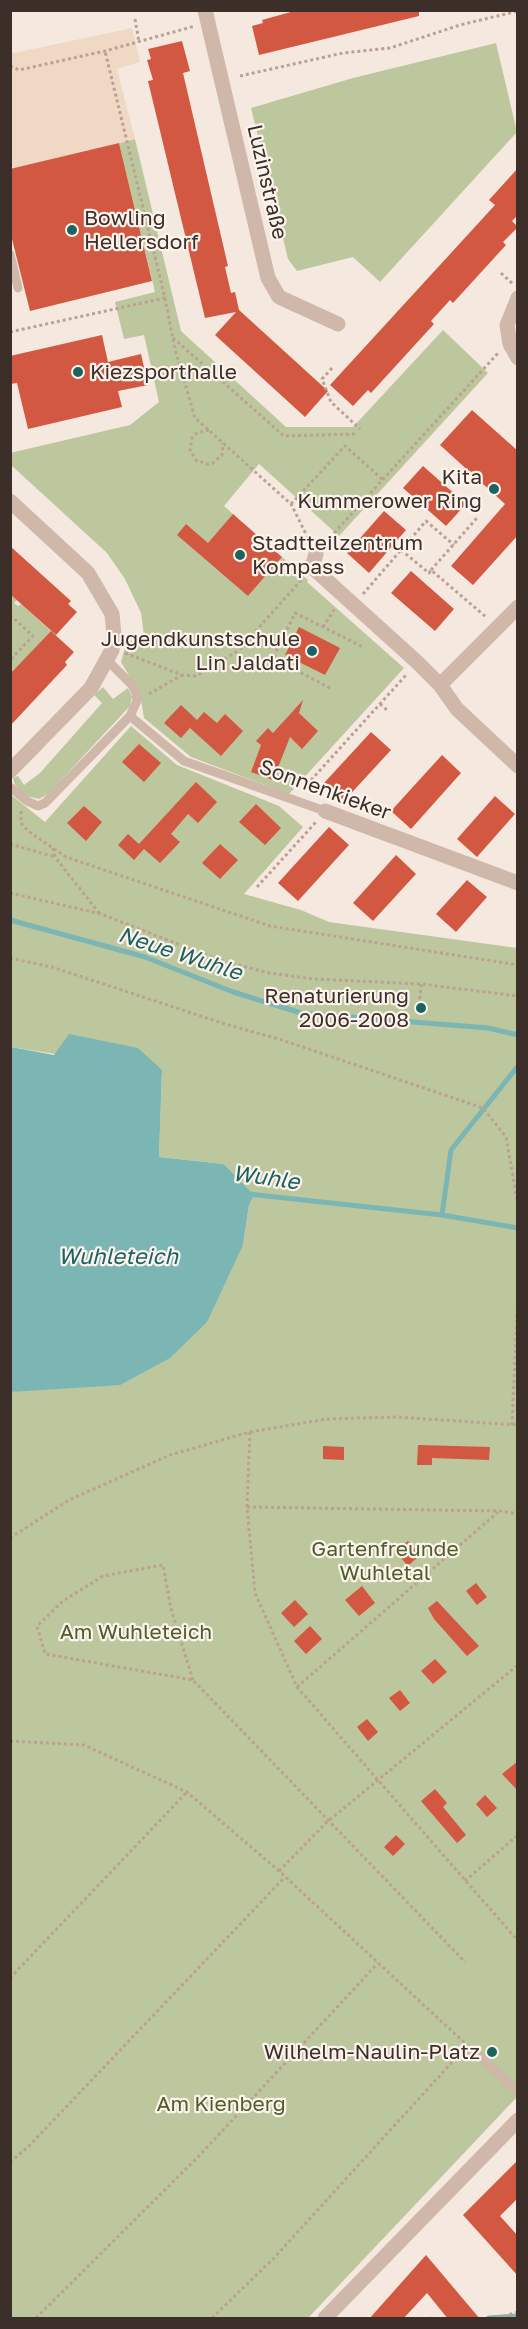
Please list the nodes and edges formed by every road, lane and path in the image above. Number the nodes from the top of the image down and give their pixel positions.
1 (518, 11) edge
2 (206, 16) edge
3 (135, 19) dead end
4 (140, 42) junction
5 (105, 51) junction
6 (10, 66) edge
7 (240, 76) dead end
8 (10, 254) edge
9 (501, 273) dead end
10 (509, 281) dead end
11 (18, 288) dead end
12 (165, 298) junction
13 (518, 298) edge
14 (338, 324) dead end
15 (10, 332) edge
16 (173, 338) junction
17 (510, 344) junction
18 (518, 358) edge
19 (332, 368) dead end
20 (360, 429) dead end
21 (208, 430) junction
22 (355, 434) dead end
23 (223, 443) junction
24 (382, 479) junction
25 (10, 501) edge
26 (291, 504) junction
27 (477, 518) dead end
28 (454, 544) junction
29 (401, 550) junction
30 (314, 561) junction
31 (431, 570) junction
32 (349, 602) junction
33 (518, 607) edge
34 (10, 615) edge
35 (322, 627) junction
36 (498, 627) junction
37 (363, 647) dead end
38 (110, 655) junction
39 (10, 660) edge
40 (417, 663) junction
41 (182, 675) junction
42 (441, 685) junction
43 (330, 688) dead end
44 (137, 701) junction
45 (380, 704) junction
46 (389, 712) dead end
47 (130, 716) junction
48 (518, 766) edge
49 (10, 771) edge
50 (10, 787) edge
51 (27, 801) junction
52 (292, 802) junction
53 (325, 811) junction
54 (10, 844) edge
55 (53, 848) junction
56 (55, 857) junction
57 (518, 883) edge
58 (258, 886) dead end
59 (10, 893) edge
60 (101, 914) junction
61 (10, 958) edge
62 (518, 965) edge
63 (421, 984) junction
64 (518, 996) edge
65 (419, 1005) dead end
66 (518, 1205) edge
67 (518, 1293) edge
68 (512, 1425) junction
69 (518, 1425) edge
70 (250, 1432) junction
71 (247, 1507) junction
72 (500, 1511) junction
73 (518, 1514) edge
74 (10, 1538) edge
75 (518, 1665) edge
76 (193, 1680) junction
77 (297, 1687) junction
78 (10, 1741) edge
79 (377, 1780) junction
80 (187, 1792) junction
81 (327, 1822) junction
82 (518, 1835) edge
83 (279, 1871) junction
84 (285, 1877) junction
85 (465, 1881) junction
86 (518, 1941) edge
87 (465, 1962) dead end
88 (378, 1963) junction
89 (10, 1978) edge
90 (467, 2046) junction
91 (476, 2054) joint
92 (518, 2092) edge
93 (518, 2120) edge
94 (10, 2162) edge
95 (518, 2312) edge
96 (36, 2319) edge
97 (212, 2319) edge
98 (325, 2319) edge
99 (498, 2319) edge

1 - 7 path
2 - 4 path
2 - 14 street, Luzinstraße
3 - 4 path
4 - 5 path
5 - 6 path
5 - 12 path
8 - 11 lane
9 - 10 path
12 - 15 path
12 - 16 path
13 - 17 street
16 - 21 path
16 - 22 path
17 - 18 street
17 - 24 path
19 - 20 path
21 - 23 path
21 - 23 path
23 - 26 path
24 - 26 path
24 - 30 path
25 - 38 street
26 - 30 path
27 - 28 path
28 - 29 path
28 - 31 path
29 - 31 path
29 - 32 path
30 - 32 street
30 - 41 path
31 - 36 path
32 - 35 path
32 - 40 street
33 - 36 street
34 - 39 path
35 - 37 path
35 - 43 path
36 - 42 street
38 - 41 path
38 - 44 lane
38 - 49 street
40 - 42 street
40 - 45 path
41 - 44 path
42 - 48 street
44 - 47 lane
45 - 46 path
45 - 52 path
47 - 51 lane
47 - 52 lane, Sonnenkieker
50 - 51 lane
51 - 55 path
52 - 53 lane, Sonnenkieker
53 - 57 street, Sonnenkieker
53 - 58 path
54 - 56 path
55 - 56 path
55 - 62 path
56 - 60 path
59 - 60 path
60 - 63 path
61 - 66 path
63 - 64 path
63 - 65 path
67 - 68 path
68 - 69 path
68 - 70 path
70 - 71 path
70 - 74 path
71 - 72 path
71 - 77 path
72 - 73 path
72 - 77 path
75 - 79 path
76 - 76 path
76 - 81 path
77 - 79 path
78 - 80 path
79 - 81 path
79 - 85 path
80 - 83 path
80 - 89 path
81 - 83 path
81 - 87 path
82 - 85 path
83 - 84 path
84 - 88 path
84 - 94 path
85 - 86 path
88 - 90 path
88 - 96 path
90 - 91 path
90 - 97 path
91 - 92 lane
93 - 98 street
95 - 99 path

